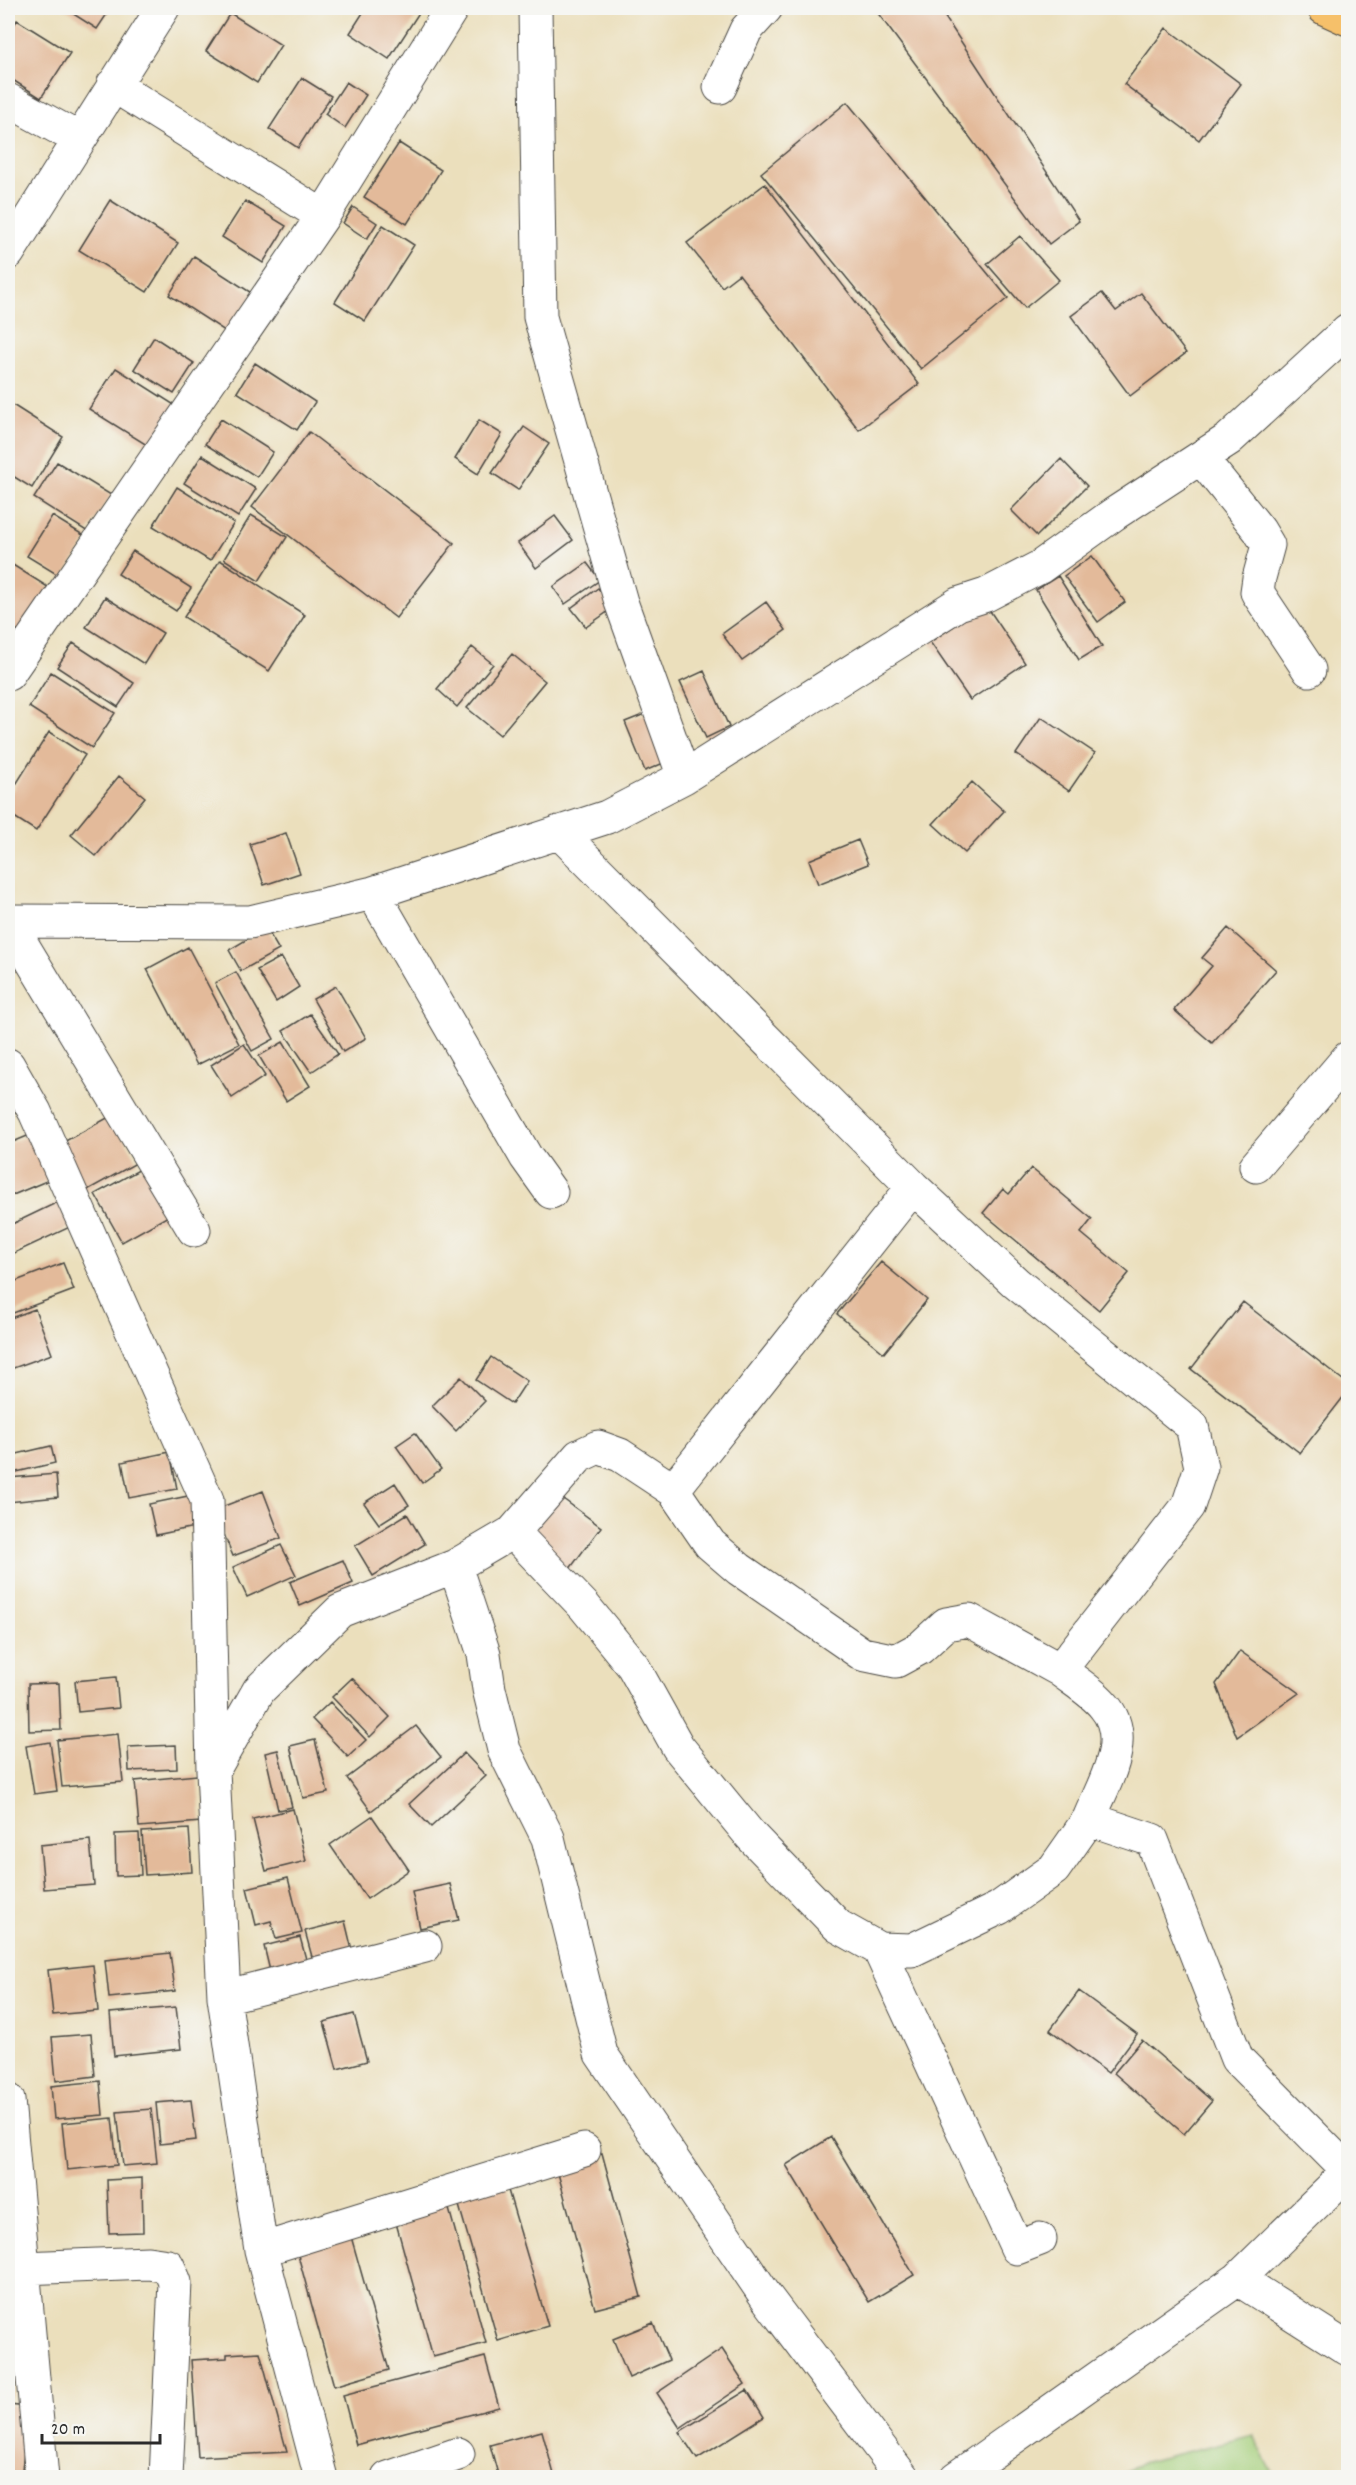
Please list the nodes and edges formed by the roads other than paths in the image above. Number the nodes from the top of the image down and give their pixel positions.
1 (163, 8) edge
2 (452, 8) edge
3 (535, 8) edge
4 (766, 8) edge
5 (1324, 8) edge
6 (1348, 19) edge
7 (113, 85) junction
8 (720, 87) dead end
9 (8, 100) edge
10 (79, 139) junction
11 (323, 216) junction
12 (8, 253) edge
13 (1348, 330) edge
14 (1201, 458) junction
15 (1309, 670) dead end
16 (8, 675) edge
17 (684, 777) junction
18 (559, 832) junction
19 (373, 893) junction
20 (8, 921) edge
21 (1348, 1058) edge
22 (8, 1065) edge
23 (1256, 1166) dead end
24 (913, 1187) junction
25 (550, 1192) dead end
26 (194, 1230) dead end
27 (673, 1490) junction
28 (513, 1532) junction
29 (455, 1566) junction
30 (1060, 1670) junction
31 (213, 1770) junction
32 (1089, 1819) junction
33 (425, 1947) dead end
34 (879, 1949) junction
35 (224, 1997) junction
36 (8, 2100) edge
37 (584, 2150) dead end
38 (1348, 2172) edge
39 (1040, 2239) dead end
40 (261, 2250) junction
41 (23, 2268) junction
42 (1238, 2279) junction
43 (1348, 2349) edge
44 (458, 2454) dead end
45 (42, 2478) edge
46 (166, 2478) edge
47 (321, 2478) edge
48 (388, 2478) edge
49 (903, 2478) edge
50 (956, 2478) edge

1 - 7 street
2 - 11 street
3 - 17 street
4 - 8 street
5 - 6 main road
7 - 10 street
7 - 11 street
9 - 10 street
10 - 12 street
11 - 16 street
13 - 14 street
14 - 15 street
14 - 17 street
17 - 18 street
18 - 19 street
18 - 24 street
19 - 20 street
19 - 25 street
20 - 26 street
21 - 23 street
22 - 31 street
24 - 27 street
24 - 30 street
27 - 28 street
27 - 30 street
28 - 29 street
28 - 34 street
29 - 31 street
29 - 49 street
30 - 32 street
31 - 35 street
32 - 34 street
32 - 38 street
33 - 35 street
34 - 39 street
35 - 40 street
36 - 41 street
37 - 40 street
38 - 42 street
40 - 47 street
41 - 45 street
41 - 46 street
42 - 43 street
42 - 50 street
44 - 48 street

